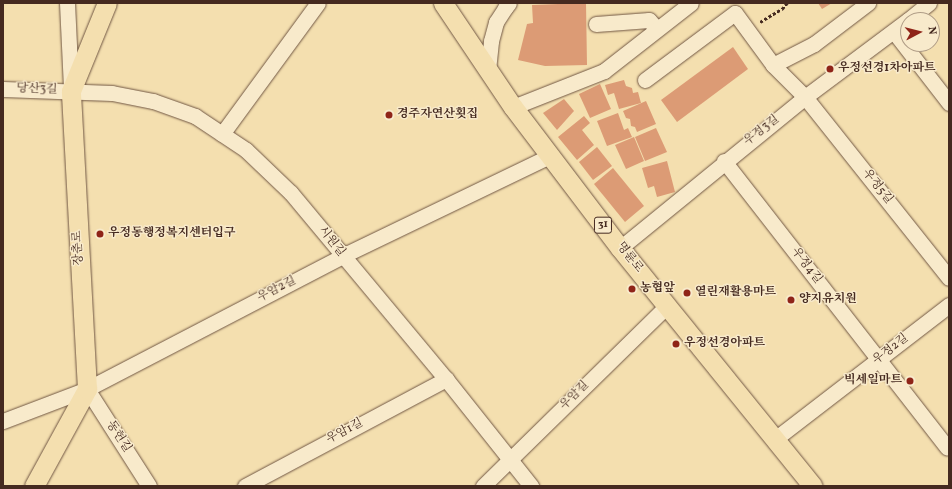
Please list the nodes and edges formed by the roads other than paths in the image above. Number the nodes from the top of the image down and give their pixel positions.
1 (67, 3) edge
2 (107, 3) edge
3 (318, 3) edge
4 (443, 3) edge
5 (510, 3) edge
6 (692, 3) edge
7 (868, 3) edge
8 (929, 3) edge
9 (731, 8) edge
10 (918, 12) edge
11 (596, 24) dead end
12 (900, 27) edge
13 (657, 28) junction
14 (894, 32) junction
15 (773, 65) junction
16 (488, 70) junction
17 (645, 80) dead end
18 (3, 88) edge
19 (71, 91) junction
20 (805, 97) junction
21 (949, 103) edge
22 (513, 107) junction
23 (222, 134) junction
24 (550, 156) junction
25 (724, 161) junction
26 (620, 248) junction
27 (342, 256) junction
28 (949, 278) edge
29 (949, 305) edge
30 (667, 306) junction
31 (878, 360) junction
32 (446, 379) junction
33 (87, 389) junction
34 (3, 421) edge
35 (775, 439) junction
36 (947, 447) dead end
37 (510, 461) junction
38 (34, 486) edge
39 (149, 486) edge
40 (245, 486) edge
41 (482, 486) edge
42 (531, 486) edge
43 (813, 486) edge

1 - 19 street
2 - 19 main road, 장춘로
3 - 23 street
4 - 16 main road, 명륜로 / 31
5 - 16 street
6 - 13 street
7 - 15 street
8 - 10 street, 우정3길
9 - 15 street, 우정5길
9 - 17 street
11 - 13 street
12 - 14 street, 우정3길
13 - 22 street
14 - 20 street, 우정3길
14 - 21 street
15 - 20 street, 우정5길
16 - 22 main road, 명륜로 / 31
18 - 19 street, 당산3길
19 - 23 street, 시원길
19 - 33 main road, 장춘로
20 - 25 street, 우정3길
20 - 28 street, 우정5길
22 - 24 main road, 명륜로 / 31
23 - 27 street, 시원길
24 - 26 main road, 명륜로 / 31
24 - 27 street, 우암2길
25 - 26 street, 우정3길
25 - 31 street, 우정4길
26 - 30 main road, 명륜로 / 31
27 - 32 street, 시원길
27 - 33 street, 우암2길
29 - 31 street, 우정2길
30 - 35 main road, 명륜로 / 31
30 - 37 street, 우암길
31 - 35 street, 우정2길
31 - 36 street, 우정4길
32 - 37 street, 시원길
32 - 40 street, 우암1길
33 - 34 street, 우암2길
33 - 38 main road
33 - 39 street, 동헌길
35 - 43 main road, 명륜로 / 31
37 - 41 street, 우암길
37 - 42 street, 시원길

